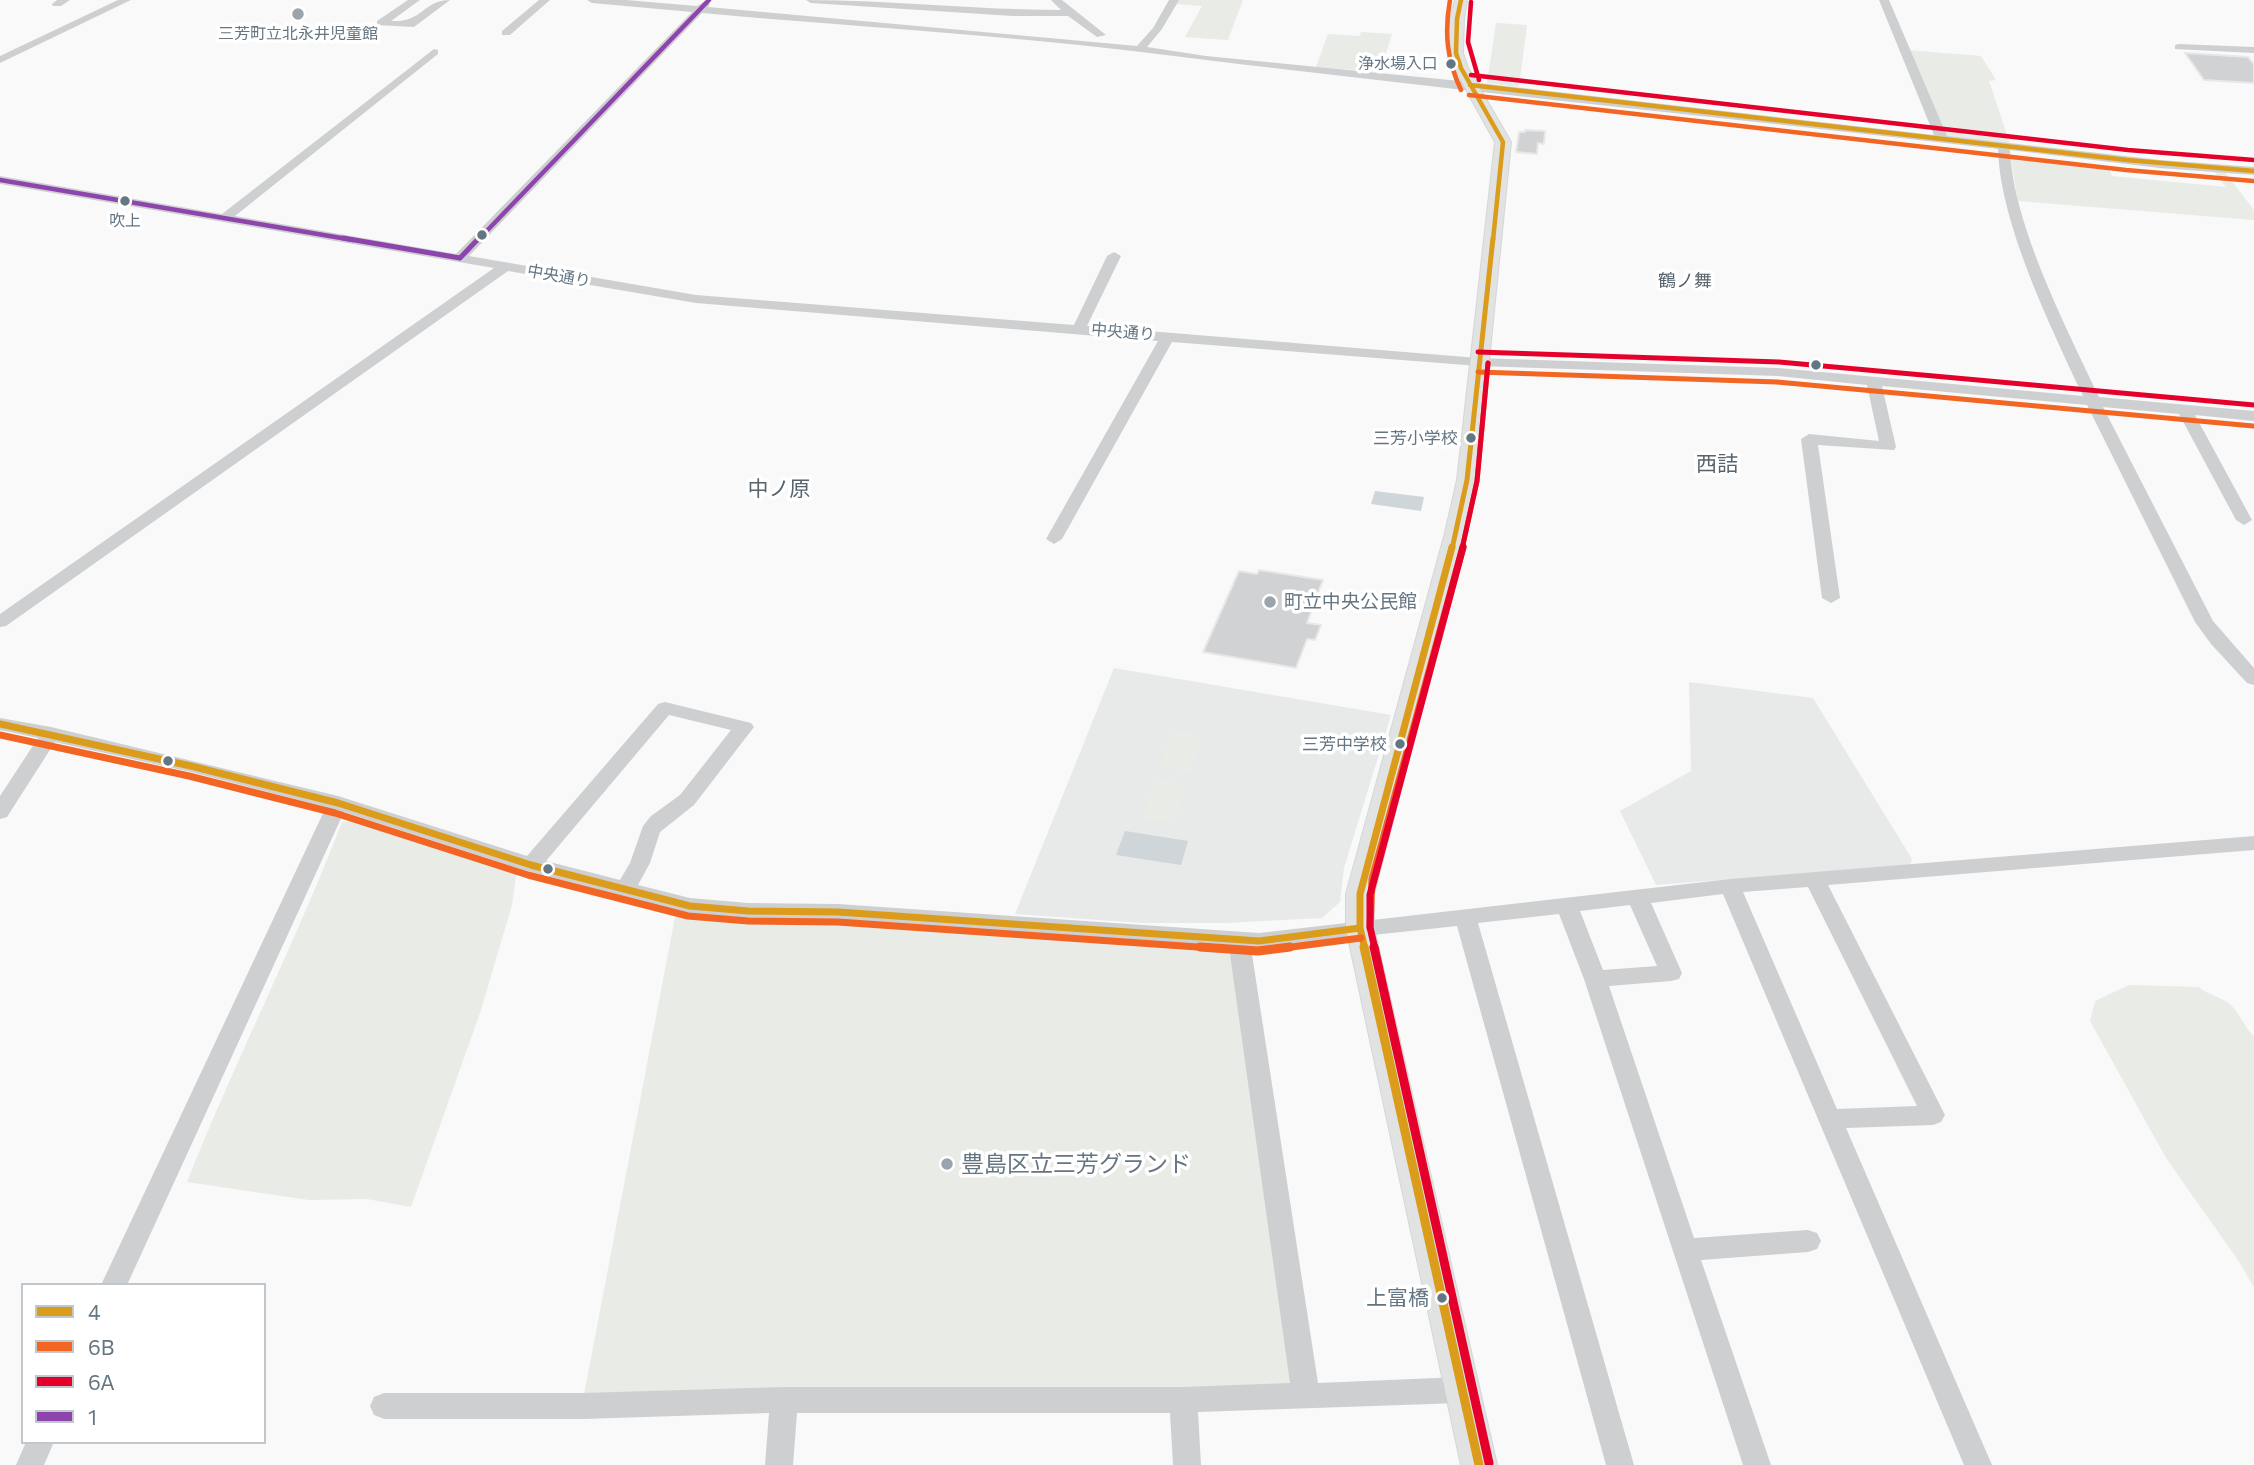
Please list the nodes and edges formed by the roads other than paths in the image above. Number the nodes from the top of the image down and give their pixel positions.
1 (127, 0) edge
2 (415, 0) edge
3 (445, 0) edge
4 (545, 0) edge
5 (592, 0) edge
6 (709, 0) edge
7 (732, 0) edge
8 (811, 0) edge
9 (1001, 0) edge
10 (1056, 0) edge
11 (1174, 0) edge
12 (1461, 0) edge
13 (1884, 0) edge
14 (845, 1) edge
15 (659, 3) edge
16 (698, 11) junction
17 (1024, 13) junction
18 (1069, 13) junction
19 (832, 17) junction
20 (506, 33) dead end
21 (1019, 35) junction
22 (1101, 35) junction
23 (1148, 40) junction
24 (2179, 47) dead end
25 (1140, 49) junction
26 (2254, 50) edge
27 (434, 52) dead end
28 (0, 60) edge
29 (1471, 85) junction
30 (1942, 139) junction
31 (2004, 146) junction
32 (2254, 171) edge
33 (0, 180) edge
34 (224, 219) junction
35 (1115, 256) dead end
36 (460, 258) junction
37 (506, 266) junction
38 (1079, 328) junction
39 (1168, 336) junction
40 (1478, 362) junction
41 (1873, 380) junction
42 (2094, 401) junction
43 (2185, 410) junction
44 (2254, 416) edge
45 (2244, 520) dead end
46 (1054, 539) dead end
47 (1831, 598) dead end
48 (0, 622) edge
49 (2254, 679) edge
50 (0, 724) edge
51 (51, 733) junction
52 (338, 803) junction
53 (0, 812) edge
54 (2254, 843) edge
55 (531, 865) junction
56 (1815, 880) junction
57 (1730, 887) junction
58 (625, 890) junction
59 (1637, 896) junction
60 (1566, 904) junction
61 (1465, 915) junction
62 (1360, 928) junction
63 (1239, 939) junction
64 (1595, 979) junction
65 (1829, 1119) junction
66 (1808, 1241) dead end
67 (1684, 1250) junction
68 (115, 1283) edge
69 (1460, 1390) junction
70 (1306, 1397) junction
71 (784, 1400) junction
72 (1183, 1400) junction
73 (384, 1406) dead end
74 (39, 1444) edge
75 (30, 1465) edge
76 (779, 1465) edge
77 (1187, 1465) edge
78 (1479, 1465) edge
79 (1620, 1465) edge
80 (1757, 1465) edge
81 (1978, 1465) edge

1 - 28 street
2 - 3 street
4 - 20 street
5 - 15 street
6 - 16 street
7 - 19 street
8 - 14 street
9 - 17 street
10 - 18 street
11 - 23 street
12 - 29 main road
13 - 30 street
14 - 17 street
14 - 19 street
15 - 16 street
16 - 19 street
16 - 36 street
17 - 18 street
17 - 21 street
18 - 22 street
19 - 21 street
21 - 22 street
21 - 25 street
22 - 23 street
23 - 25 street
24 - 26 street
25 - 29 street
27 - 34 street
29 - 30 street
29 - 40 main road
30 - 31 street
31 - 32 street
31 - 42 street
33 - 34 street, 中央通り
34 - 36 street, 中央通り
35 - 38 street
36 - 37 street, 中央通り
37 - 38 street, 中央通り
37 - 48 street
38 - 39 street, 中央通り
39 - 40 street, 中央通り
39 - 46 street
40 - 41 street, 中央通り
40 - 62 main road
41 - 42 street, 中央通り
41 - 47 street
42 - 43 street, 中央通り
42 - 49 street
43 - 44 street, 中央通り
43 - 45 street
50 - 51 street
51 - 52 street
51 - 53 street
52 - 55 street
52 - 68 street
54 - 56 street
55 - 58 street
55 - 58 street
56 - 57 street
56 - 65 street
57 - 59 street
57 - 65 street
58 - 63 street
59 - 60 street
59 - 64 street
60 - 61 street
60 - 64 street
61 - 62 street
61 - 79 street
62 - 63 street
62 - 69 main road
63 - 70 street
64 - 67 street
65 - 81 street
66 - 67 street
67 - 80 street
69 - 70 street
69 - 78 main road
70 - 72 street
71 - 72 street
71 - 73 street
71 - 76 street
72 - 77 street
74 - 75 street

